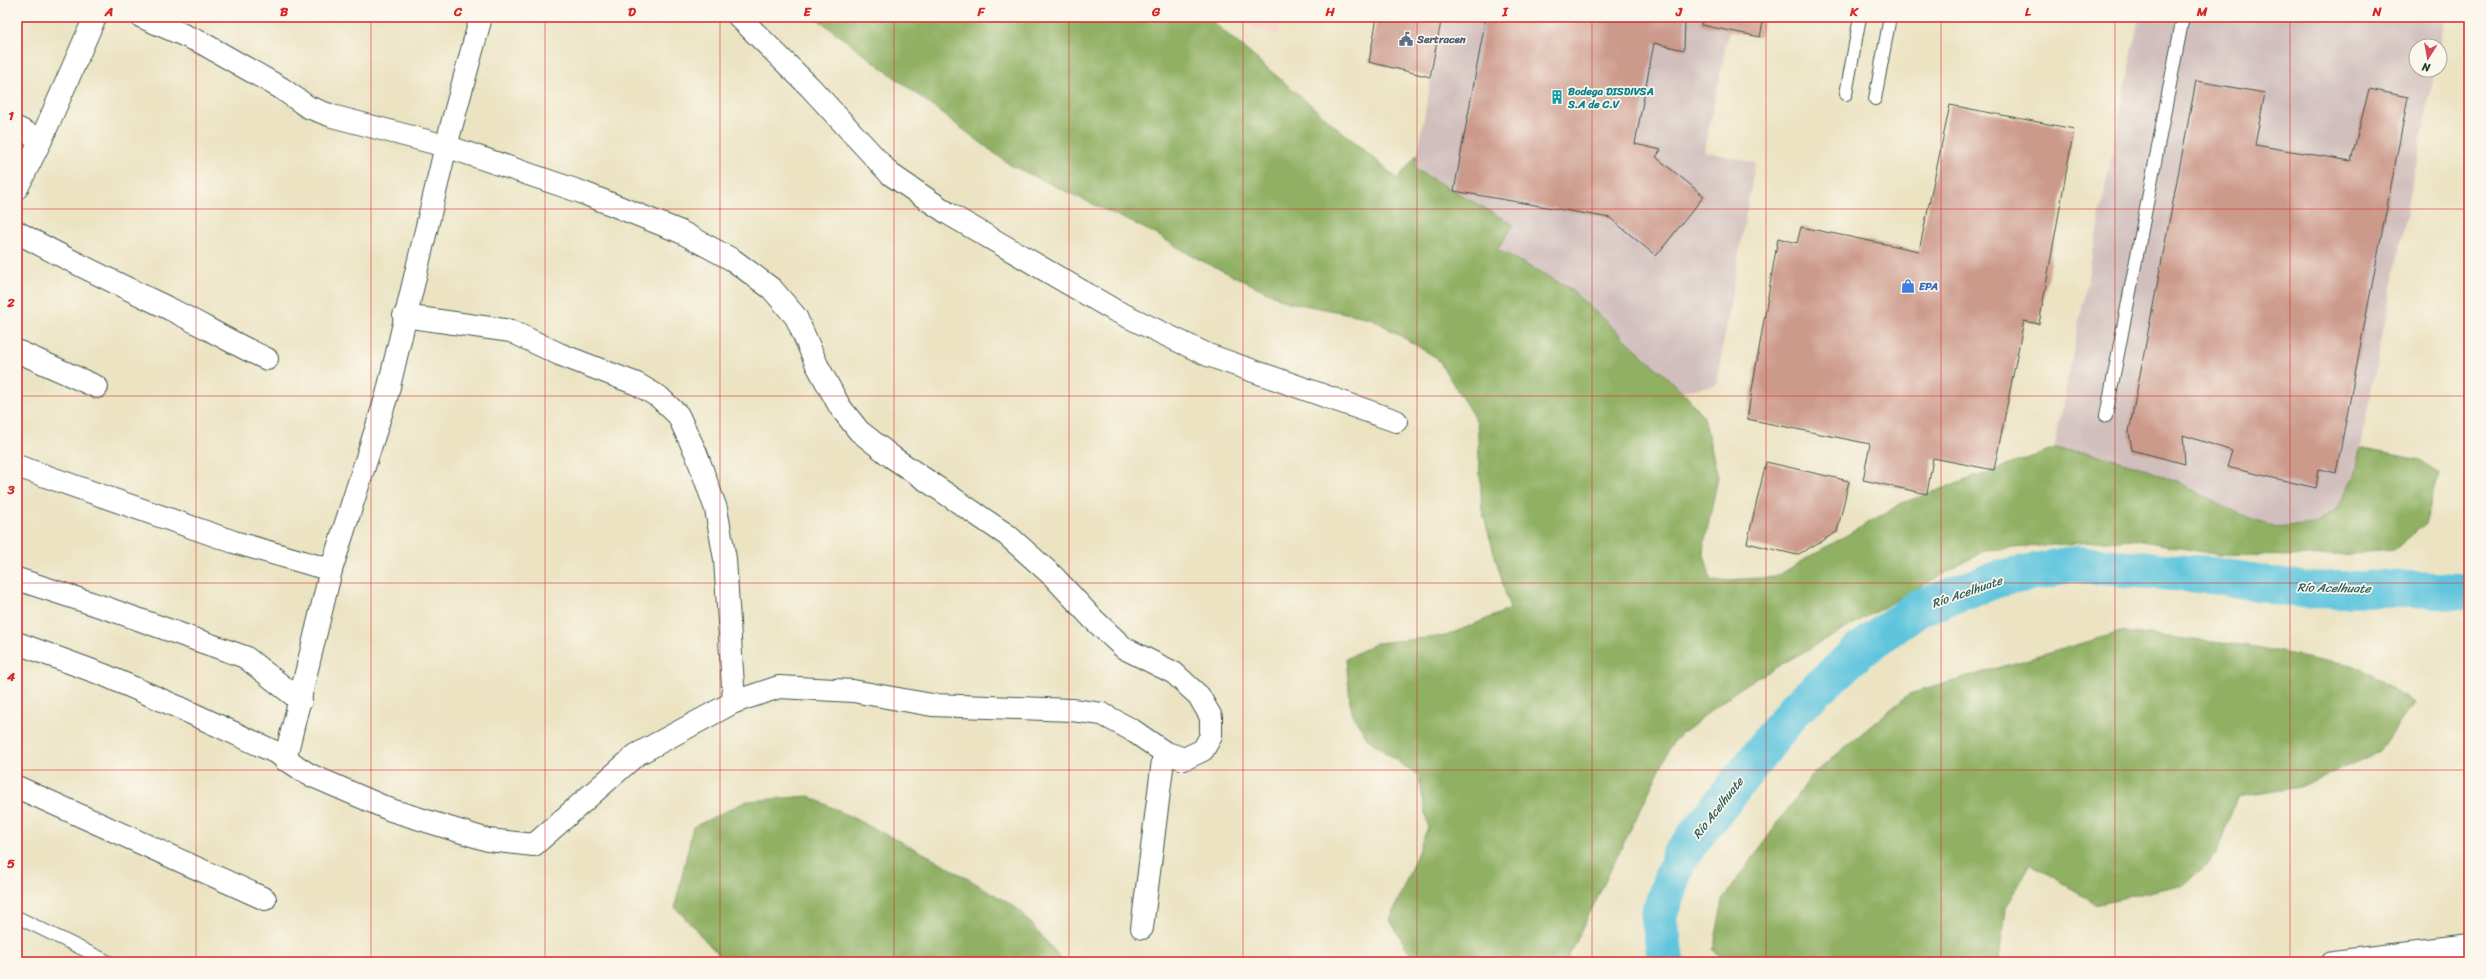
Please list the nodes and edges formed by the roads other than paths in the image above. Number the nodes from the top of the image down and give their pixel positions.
1 (95, 17) edge
2 (142, 17) edge
3 (481, 17) edge
4 (739, 17) edge
5 (1860, 17) edge
6 (1890, 17) edge
7 (2183, 17) edge
8 (1846, 94) dead end
9 (1875, 100) dead end
10 (17, 128) edge
11 (41, 140) junction
12 (446, 146) junction
13 (17, 188) edge
14 (17, 232) edge
15 (404, 316) junction
16 (17, 351) edge
17 (267, 359) dead end
18 (97, 387) dead end
19 (2106, 416) dead end
20 (1396, 421) dead end
21 (17, 466) edge
22 (331, 570) junction
23 (17, 580) edge
24 (17, 643) edge
25 (301, 701) junction
26 (734, 702) junction
27 (1164, 752) junction
28 (285, 760) junction
29 (17, 787) edge
30 (265, 899) dead end
31 (17, 917) edge
32 (1142, 928) dead end
33 (2469, 946) edge
34 (109, 962) edge
35 (2333, 962) edge

1 - 11 street
2 - 12 street
3 - 12 street
4 - 20 street
5 - 8 lane
6 - 9 lane
7 - 19 lane
10 - 11 street
11 - 13 street
12 - 15 street
12 - 27 street
14 - 17 street
15 - 22 street
15 - 26 street
16 - 18 street
21 - 22 street
22 - 25 street
23 - 25 street
24 - 28 street
25 - 28 street
26 - 27 street
26 - 28 street
27 - 32 street
29 - 30 street
31 - 34 lane
33 - 35 street

